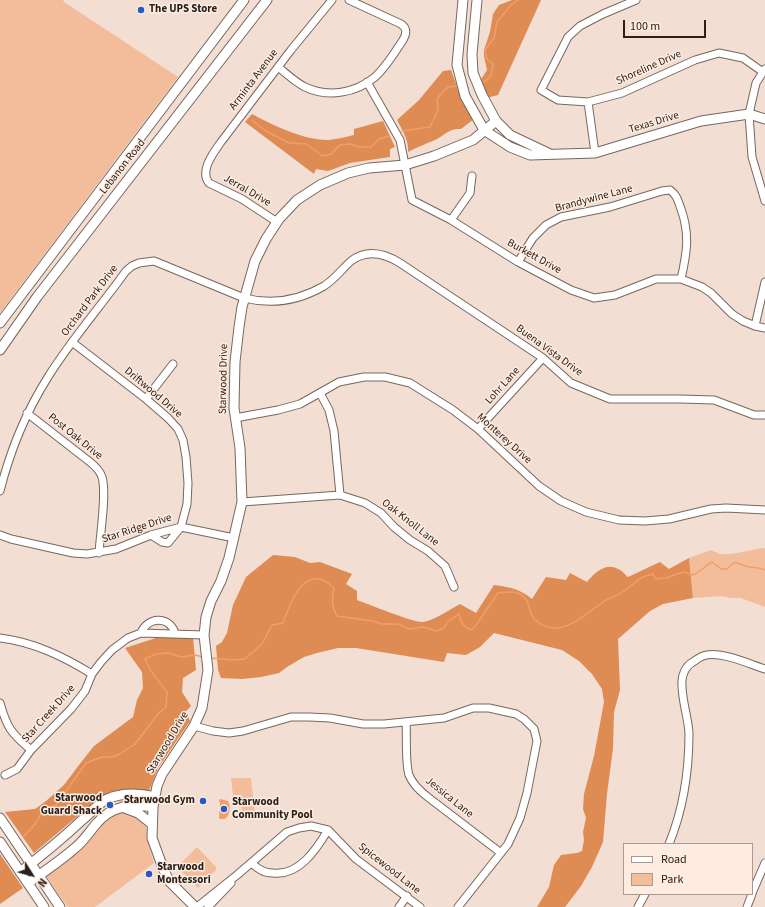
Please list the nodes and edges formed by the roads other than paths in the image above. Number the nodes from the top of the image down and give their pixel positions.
1 (244, 0) edge
2 (267, 0) edge
3 (332, 0) edge
4 (349, 0) edge
5 (463, 0) edge
6 (476, 0) edge
7 (636, 0) edge
8 (460, 27) junction
9 (474, 28) junction
10 (208, 48) junction
11 (222, 58) junction
12 (278, 67) junction
13 (458, 69) junction
14 (473, 69) junction
15 (764, 70) edge
16 (367, 82) junction
17 (479, 88) junction
18 (465, 96) junction
19 (588, 102) junction
20 (749, 114) junction
21 (765, 119) edge
22 (496, 121) junction
23 (484, 130) junction
24 (549, 154) junction
25 (595, 154) junction
26 (405, 165) junction
27 (472, 176) dead end
28 (206, 179) joint
29 (765, 201) edge
30 (451, 220) junction
31 (277, 222) junction
32 (363, 255) joint
33 (518, 262) junction
34 (681, 279) junction
35 (765, 282) edge
36 (244, 298) junction
37 (0, 323) edge
38 (755, 326) junction
39 (765, 328) edge
40 (72, 342) junction
41 (0, 350) edge
42 (543, 358) junction
43 (173, 364) dead end
44 (320, 393) junction
45 (146, 399) junction
46 (28, 413) junction
47 (765, 415) edge
48 (235, 418) junction
49 (478, 429) junction
50 (0, 491) edge
51 (340, 496) junction
52 (242, 502) junction
53 (765, 510) edge
54 (181, 527) junction
55 (0, 535) edge
56 (151, 535) junction
57 (234, 538) junction
58 (99, 553) junction
59 (454, 587) dead end
60 (140, 633) junction
61 (175, 633) junction
62 (204, 634) junction
63 (0, 638) edge
64 (765, 669) edge
65 (92, 674) junction
66 (0, 703) edge
67 (406, 722) junction
68 (194, 726) junction
69 (31, 750) junction
70 (5, 775) dead end
71 (120, 796) junction
72 (155, 797) junction
73 (122, 807) junction
74 (153, 807) junction
75 (95, 808) junction
76 (0, 818) edge
77 (102, 818) junction
78 (152, 824) junction
79 (328, 830) junction
80 (0, 842) edge
81 (670, 843) edge
82 (501, 853) junction
83 (31, 863) junction
84 (251, 863) junction
85 (765, 863) edge
86 (20, 872) junction
87 (39, 875) junction
88 (237, 875) junction
89 (28, 883) junction
90 (753, 892) edge
91 (645, 895) edge
92 (752, 895) edge
93 (407, 896) junction
94 (44, 907) edge
95 (60, 907) edge
96 (196, 907) edge
97 (208, 907) edge
98 (399, 907) edge
99 (420, 907) edge
100 (458, 907) edge
101 (638, 907) edge
102 (747, 907) edge

1 - 10 street, Lebanon Road
2 - 11 street, Lebanon Road
3 - 12 street, Arminta Avenue
4 - 16 street
5 - 8 street, Texas Drive
6 - 9 street, Texas Drive
7 - 19 street, Shoreline Drive
8 - 9 street
8 - 13 street, Texas Drive
9 - 14 street, Texas Drive
10 - 11 street
10 - 37 street, Lebanon Road
11 - 41 street, Lebanon Road
12 - 16 street
12 - 28 street, Arminta Avenue
13 - 14 street
13 - 18 street, Texas Drive
14 - 17 street, Texas Drive
15 - 19 street, Shoreline Drive
15 - 20 street
16 - 26 street, Burkett Drive
17 - 18 street
17 - 22 street, Texas Drive
18 - 23 street, Texas Drive
19 - 25 street
20 - 21 street, Texas Drive
20 - 25 street, Texas Drive
20 - 29 street
22 - 23 street, Starwood Drive
22 - 24 street, Texas Drive
23 - 24 street, Texas Drive
23 - 26 street, Starwood Drive
24 - 25 street, Texas Drive
26 - 30 street, Burkett Drive
26 - 31 street, Starwood Drive
27 - 30 street
28 - 31 street, Jerral Drive
30 - 33 street, Burkett Drive
31 - 36 street, Starwood Drive
32 - 36 street, Orchard Park Drive
32 - 42 street, Buena Vista Drive
33 - 34 street, Burkett Drive
33 - 34 street, Brandywine Lane
34 - 38 street, Burkett Drive
35 - 38 street
36 - 40 street, Orchard Park Drive
36 - 48 street, Starwood Drive
38 - 39 street, Burkett Drive
40 - 45 street, Driftwood Drive
40 - 46 street, Orchard Park Drive
42 - 47 street, Buena Vista Drive
42 - 49 street, Lohr Lane
43 - 45 street
44 - 48 street, Monterey Drive
44 - 49 street, Monterey Drive
44 - 51 street
45 - 54 street, Driftwood Drive
46 - 50 street, Orchard Park Drive
46 - 58 street, Post Oak Drive
48 - 52 street, Starwood Drive
49 - 53 street, Monterey Drive
51 - 52 street, Oak Knoll Lane
51 - 59 street, Oak Knoll Lane
52 - 57 street, Starwood Drive
54 - 56 street, Star Ridge Drive
54 - 56 street
54 - 57 street, Star Ridge Drive
55 - 58 street, Star Ridge Drive
56 - 58 street, Star Ridge Drive
57 - 62 street, Starwood Drive
60 - 61 street, Star Creek Drive
60 - 61 street, Star Creek Drive
60 - 65 street, Star Creek Drive
61 - 62 street, Star Creek Drive
62 - 68 street, Starwood Drive
63 - 65 street
64 - 81 street
65 - 69 street, Star Creek Drive
66 - 69 street
67 - 68 street
67 - 82 street, Jessica Lane
67 - 82 street
68 - 72 street, Starwood Drive
69 - 70 street, Star Creek Drive
71 - 72 street
71 - 73 street
71 - 75 street
72 - 74 street, Starwood Drive
73 - 74 street
73 - 77 street
73 - 78 street
74 - 78 street, Starwood Drive
75 - 77 street
75 - 83 street
76 - 83 street
77 - 87 street
78 - 96 street, Starwood Drive
79 - 84 street
79 - 84 street
79 - 93 street, Spicewood Lane
80 - 86 street
82 - 100 street
83 - 86 street
83 - 87 street
84 - 88 street
85 - 90 street
86 - 89 street
87 - 89 street
87 - 95 street
88 - 96 street
88 - 97 street
89 - 94 street
91 - 101 street
92 - 102 street
93 - 98 street
93 - 99 street, Spicewood Lane

